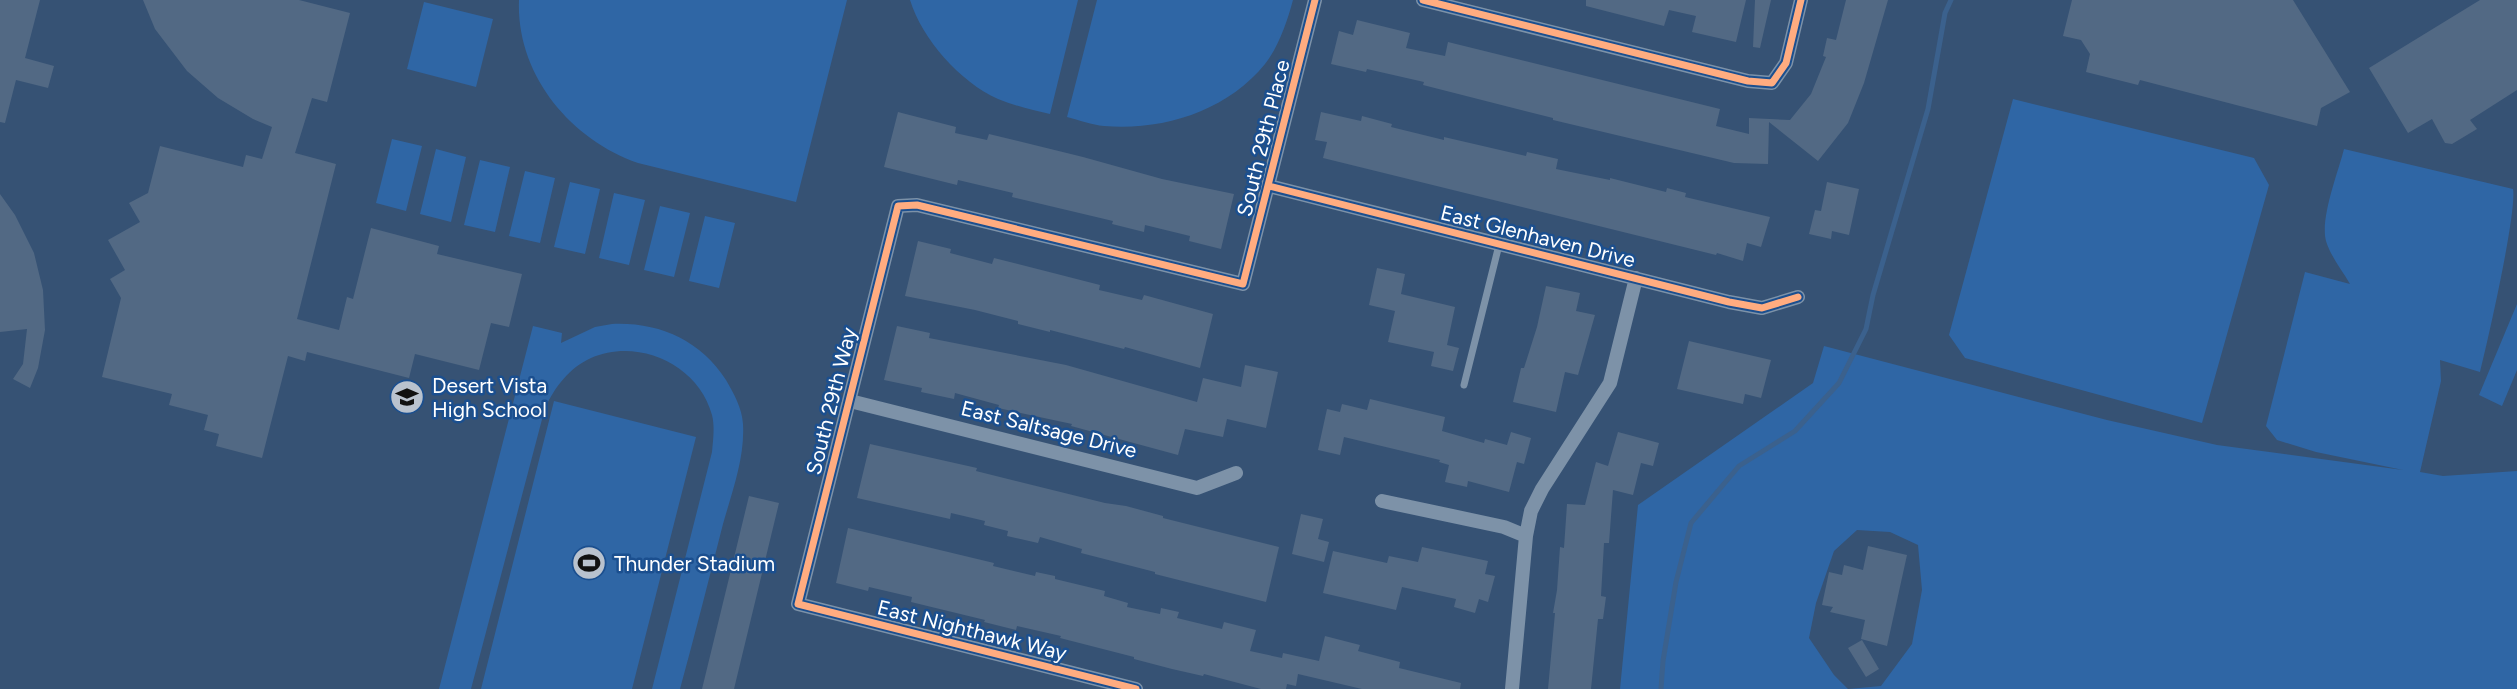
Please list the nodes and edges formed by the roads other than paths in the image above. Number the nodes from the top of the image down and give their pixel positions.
1 (1315, 0) edge
2 (1423, 0) edge
3 (1801, 0) edge
4 (1269, 186) junction
5 (898, 206) joint
6 (1499, 244) junction
7 (1636, 278) junction
8 (1798, 297) dead end
9 (1464, 385) dead end
10 (850, 401) junction
11 (1236, 473) dead end
12 (1382, 501) dead end
13 (1525, 536) junction
14 (799, 604) joint
15 (1136, 689) edge
16 (1512, 689) edge

1 - 4 street, South 29th Place
2 - 3 street
4 - 5 street, South 29th Place
4 - 6 street, East Glenhaven Drive
5 - 10 street, South 29th Way
6 - 7 street, East Glenhaven Drive
6 - 9 lane
7 - 8 street, East Glenhaven Drive
7 - 13 street
10 - 11 street, East Saltsage Drive
10 - 14 street, South 29th Way
12 - 13 street
13 - 16 street
14 - 15 street, East Nighthawk Way

